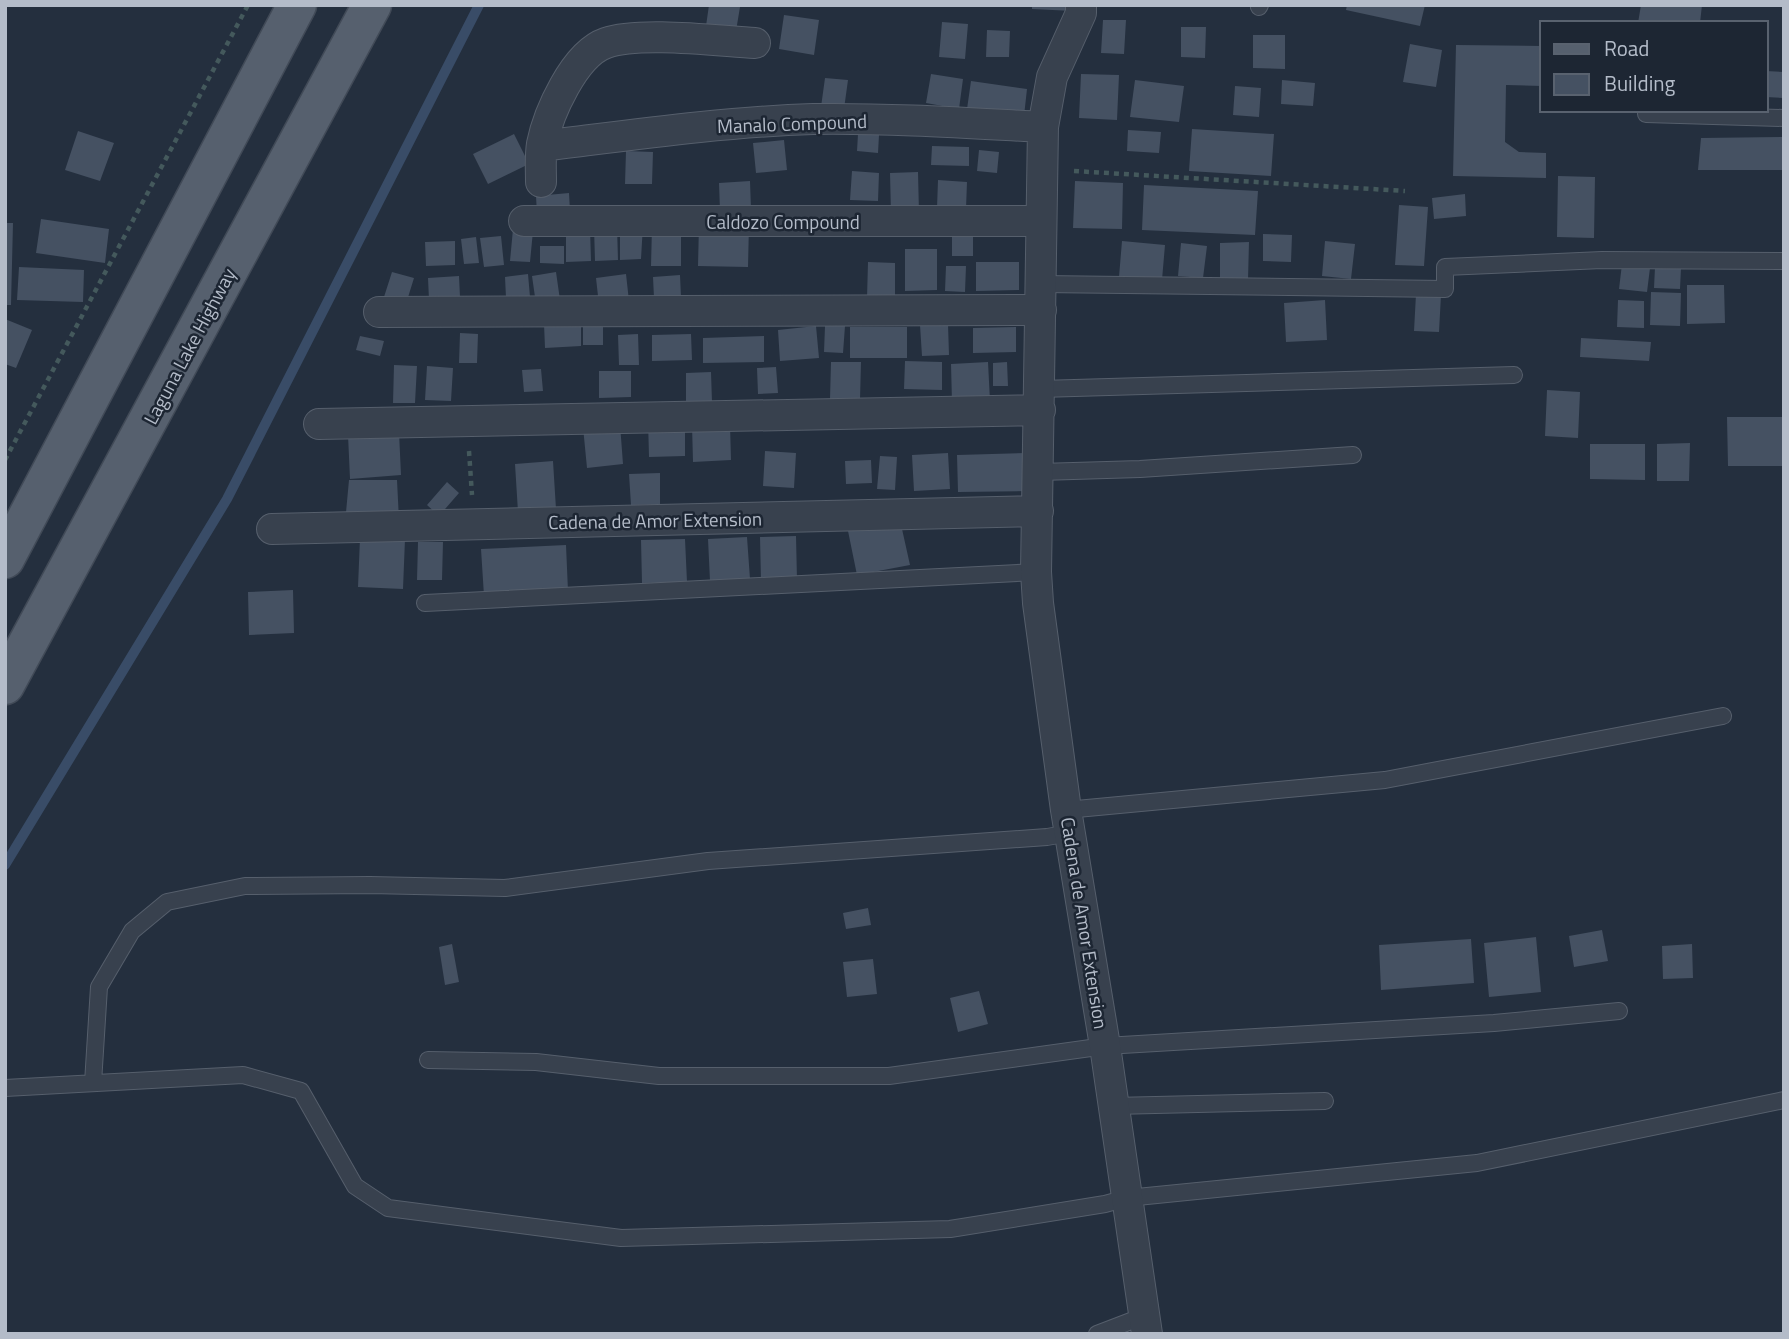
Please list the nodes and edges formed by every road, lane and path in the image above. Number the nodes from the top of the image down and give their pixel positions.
1 (248, 5) edge
2 (297, 5) edge
3 (372, 5) edge
4 (1081, 5) edge
5 (755, 43) dead end
6 (1646, 114) dead end
7 (1784, 118) edge
8 (1043, 127) junction
9 (542, 146) junction
10 (1041, 169) junction
11 (541, 182) dead end
12 (1405, 191) dead end
13 (524, 221) dead end
14 (1041, 221) junction
15 (1784, 261) edge
16 (1041, 297) junction
17 (379, 312) dead end
18 (1514, 375) dead end
19 (1040, 399) junction
20 (468, 421) junction
21 (319, 425) dead end
22 (1353, 455) dead end
23 (5, 460) edge
24 (1040, 472) junction
25 (1038, 511) junction
26 (473, 524) junction
27 (272, 529) dead end
28 (5, 559) edge
29 (1036, 572) junction
30 (425, 603) dead end
31 (5, 685) edge
32 (1723, 716) dead end
33 (1068, 821) junction
34 (1619, 1011) dead end
35 (1105, 1046) junction
36 (428, 1060) dead end
37 (93, 1083) junction
38 (5, 1088) edge
39 (1784, 1100) edge
40 (1325, 1101) dead end
41 (1113, 1106) junction
42 (1127, 1198) junction
43 (1146, 1325) edge
44 (1097, 1334) edge

1 - 23 path
2 - 28 main road
3 - 31 main road, Laguna Lake Highway
4 - 8 street, Cadena de Amor Extension
5 - 9 street
6 - 7 lane
8 - 9 street, Manalo Compound
8 - 10 street, Cadena de Amor Extension
9 - 11 street
10 - 12 path
10 - 14 street, Cadena de Amor Extension
13 - 14 street, Caldozo Compound
14 - 16 street, Cadena de Amor Extension
15 - 16 lane
16 - 17 street
16 - 19 street, Cadena de Amor Extension
18 - 19 lane
19 - 20 street
19 - 24 street, Cadena de Amor Extension
20 - 21 street
20 - 26 path
22 - 24 lane
24 - 25 street, Cadena de Amor Extension
25 - 26 street, Cadena de Amor Extension
25 - 29 street, Cadena de Amor Extension
26 - 27 street, Cadena de Amor Extension
29 - 30 lane
29 - 33 street, Cadena de Amor Extension
32 - 33 lane
33 - 35 street, Cadena de Amor Extension
33 - 37 lane
34 - 35 lane
35 - 36 lane
35 - 41 street, Cadena de Amor Extension
37 - 38 lane
37 - 42 lane
39 - 42 lane
40 - 41 lane
41 - 42 street, Cadena de Amor Extension
42 - 43 street, Cadena de Amor Extension
43 - 44 lane

